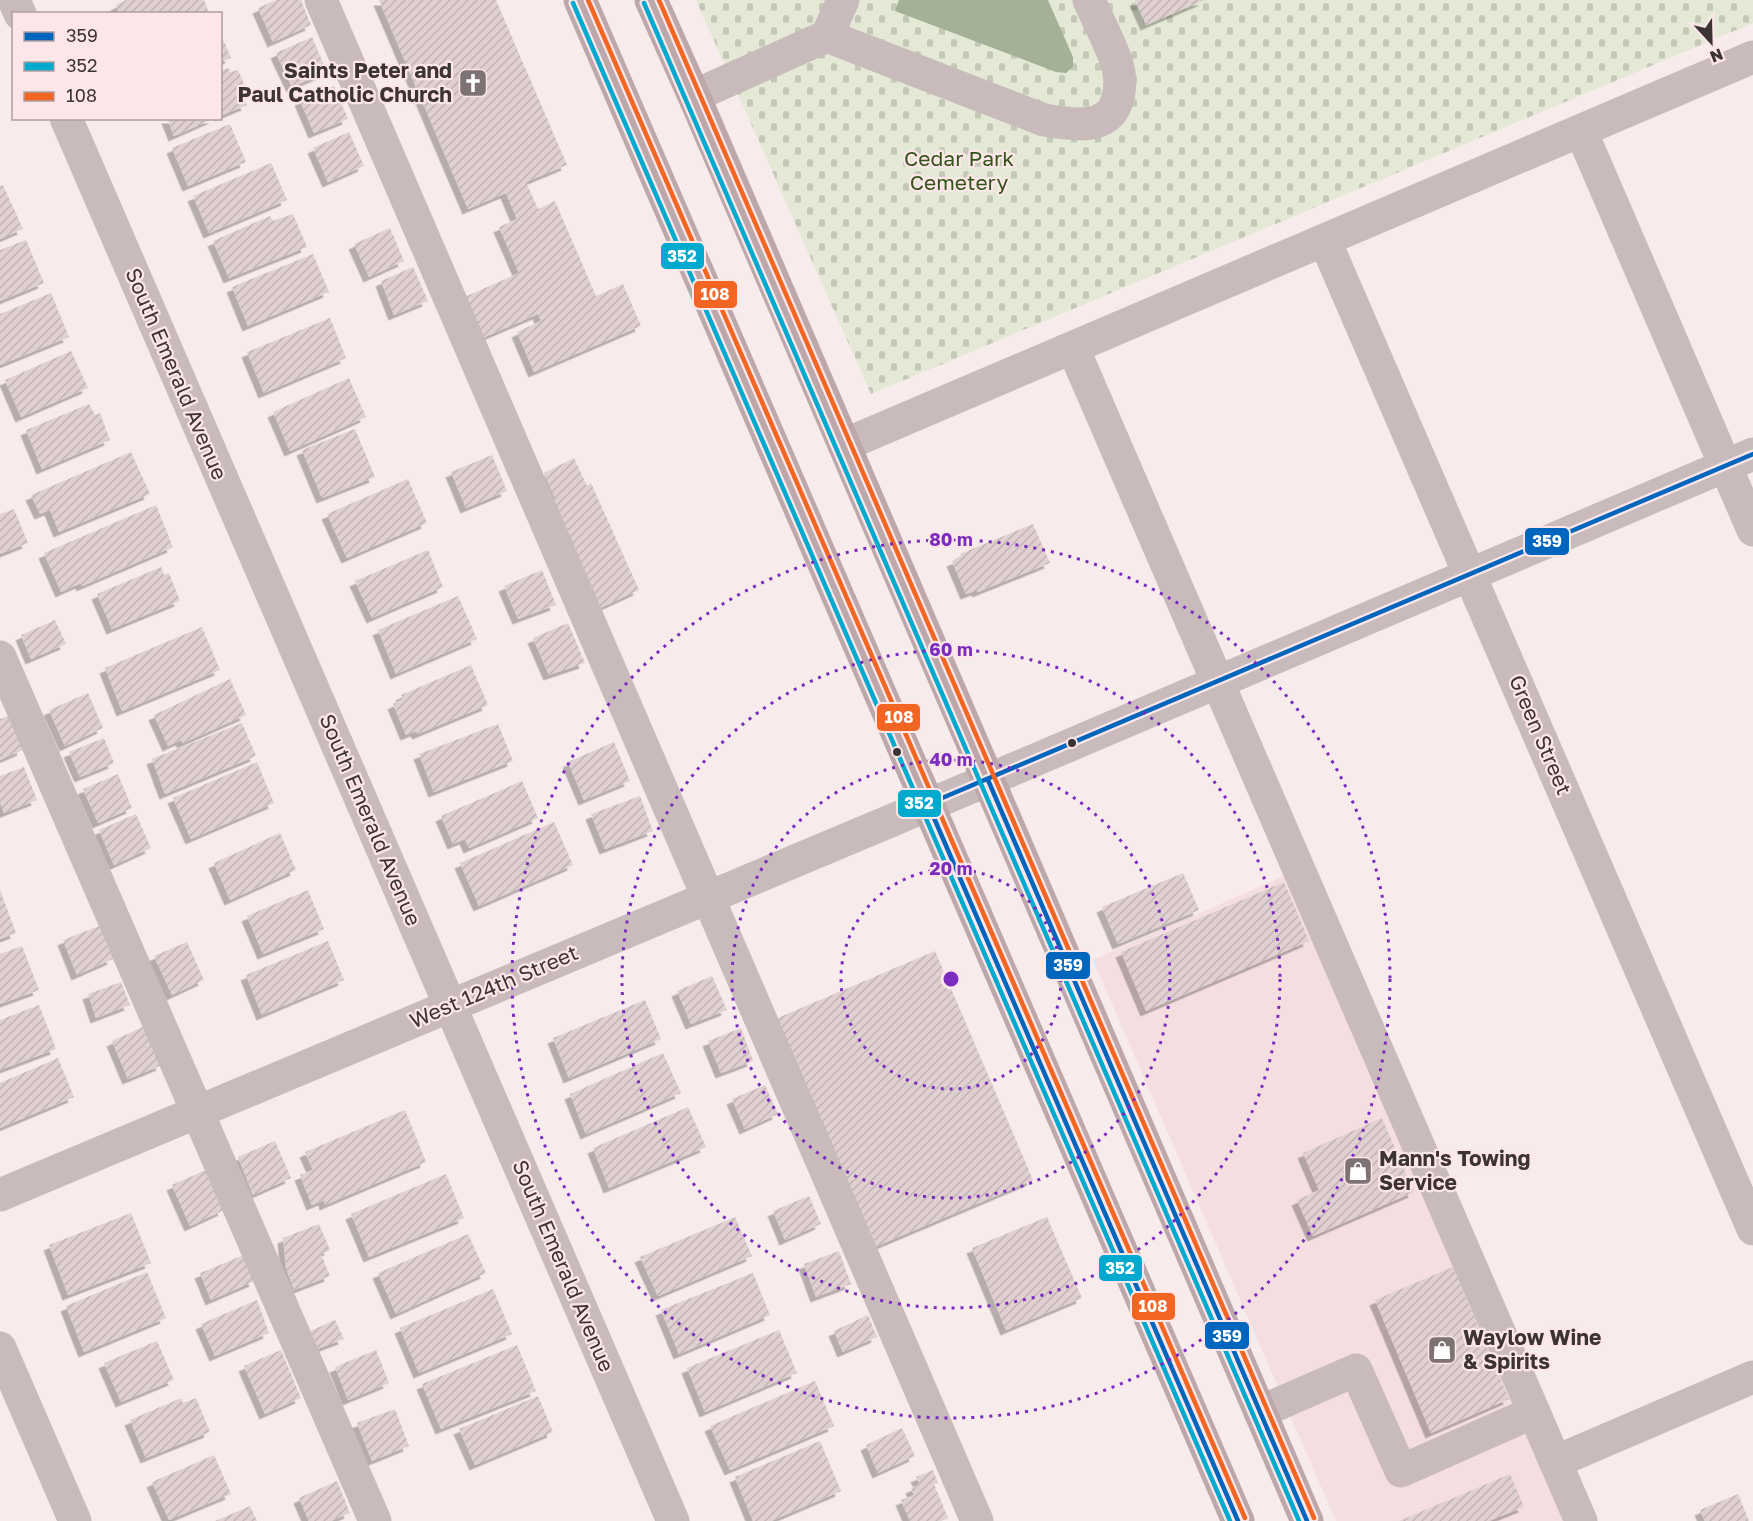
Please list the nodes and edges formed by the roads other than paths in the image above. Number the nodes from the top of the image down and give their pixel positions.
1 (321, 0) edge
2 (580, 0) edge
3 (651, 0) edge
4 (843, 0) edge
5 (1089, 0) edge
6 (827, 36) junction
7 (1753, 57) edge
8 (694, 96) junction
9 (67, 120) edge
10 (1581, 131) junction
11 (1325, 241) junction
12 (1073, 348) junction
13 (843, 445) junction
14 (1739, 460) edge
15 (1753, 530) edge
16 (1470, 574) junction
17 (0, 657) edge
18 (1218, 682) junction
19 (988, 780) junction
20 (928, 804) junction
21 (708, 897) junction
22 (450, 1005) junction
23 (197, 1112) junction
24 (0, 1195) edge
25 (1750, 1215) edge
26 (0, 1348) edge
27 (1753, 1377) edge
28 (1260, 1412) junction
29 (1534, 1412) junction
30 (1555, 1462) junction
31 (75, 1521) edge
32 (375, 1521) edge
33 (673, 1521) edge
34 (977, 1521) edge
35 (1238, 1521) edge
36 (1306, 1521) edge
37 (1581, 1521) edge

1 - 21 street
2 - 20 main road
3 - 8 main road
4 - 6 street
5 - 6 street
6 - 8 street
7 - 10 street
8 - 13 main road
9 - 22 street, South Emerald Avenue
10 - 11 street
10 - 14 street
11 - 12 street
11 - 16 street, Green Street
12 - 13 street
12 - 18 street
13 - 19 main road
14 - 15 street
14 - 16 street, West 124th Street
16 - 18 street, West 124th Street
16 - 25 street, Green Street
17 - 23 street
18 - 19 street, West 124th Street
18 - 29 street
19 - 20 street, West 124th Street
19 - 28 main road
20 - 21 street, West 124th Street
20 - 35 main road
21 - 22 street, West 124th Street
21 - 34 street
22 - 23 street, West 124th Street
22 - 33 street, South Emerald Avenue
23 - 24 street, West 124th Street
23 - 32 street
26 - 31 street
27 - 30 street
28 - 29 street
28 - 36 main road
29 - 30 street
30 - 37 street

